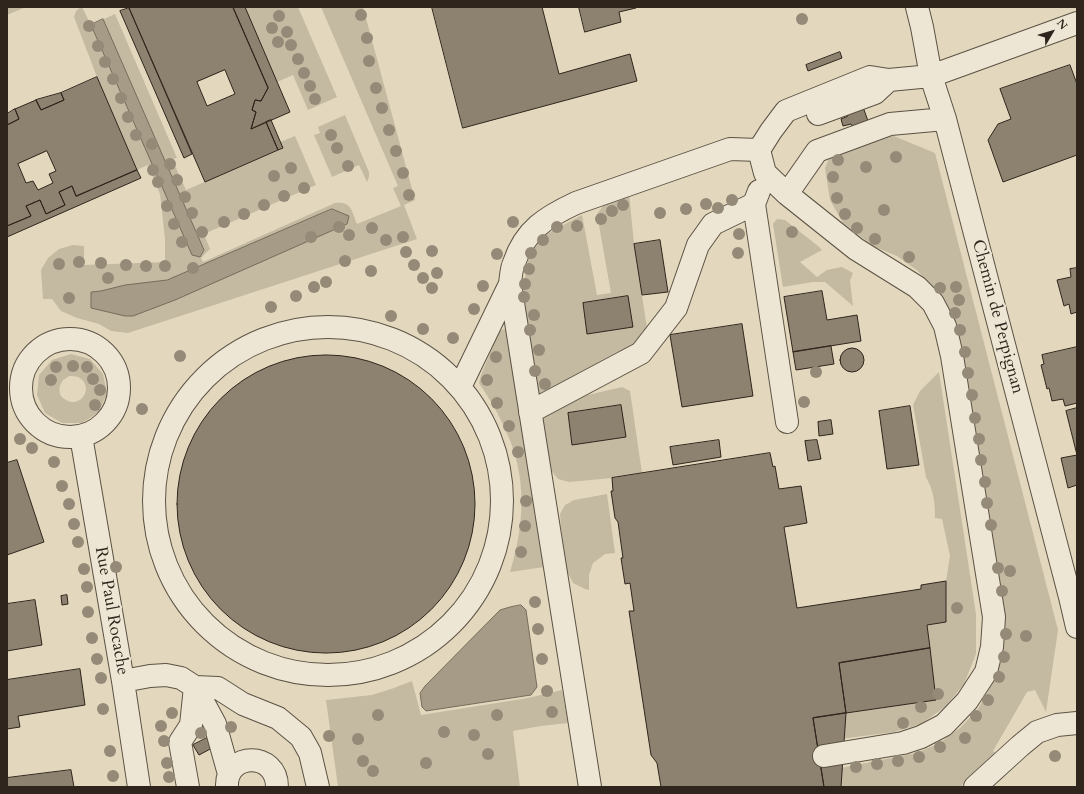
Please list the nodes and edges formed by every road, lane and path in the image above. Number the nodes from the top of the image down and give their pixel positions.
1 (917, 7) edge
2 (1077, 23) edge
3 (931, 76) junction
4 (945, 119) junction
5 (759, 150) junction
6 (766, 173) junction
7 (787, 194) junction
8 (754, 204) junction
9 (510, 284) junction
10 (460, 387) junction
11 (14, 389) edge
12 (530, 412) junction
13 (787, 422) dead end
14 (81, 436) junction
15 (1077, 627) edge
16 (123, 681) junction
17 (195, 687) junction
18 (1077, 723) edge
19 (215, 724) junction
20 (824, 756) dead end
21 (248, 760) junction
22 (228, 780) edge
23 (139, 787) edge
24 (188, 787) edge
25 (277, 787) edge
26 (318, 787) edge
27 (590, 787) edge
28 (975, 787) edge

1 - 3 street, Chemin de Perpignan
2 - 3 street
3 - 4 street, Chemin de Perpignan
3 - 5 street
4 - 7 street
4 - 15 street, Chemin de Perpignan
5 - 6 street
5 - 9 street
6 - 7 street
6 - 8 street
7 - 20 street
8 - 12 street
8 - 13 street
9 - 10 street
9 - 12 street
10 - 10 street
11 - 14 street
11 - 14 street
12 - 27 street
14 - 16 street, Rue Paul Rocache
16 - 17 street
16 - 23 street, Rue Paul Rocache
17 - 19 street
17 - 24 street
17 - 26 street
18 - 28 street
19 - 21 street
19 - 22 street
21 - 22 street
21 - 25 street

